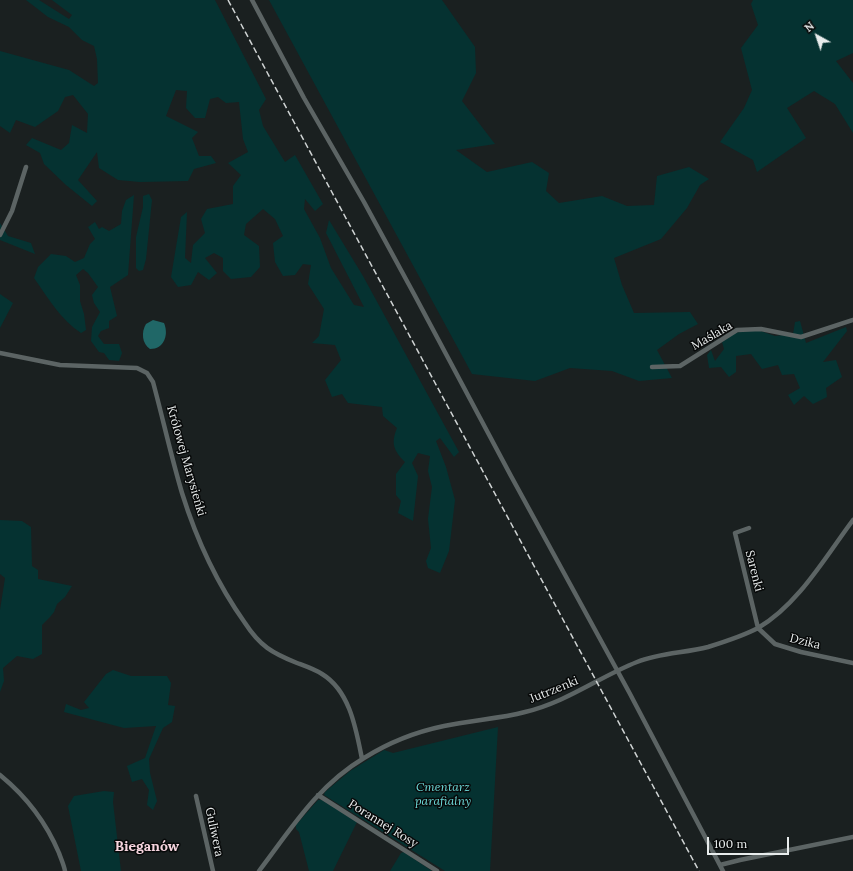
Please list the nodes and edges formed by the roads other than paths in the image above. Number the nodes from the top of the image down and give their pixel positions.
1 (252, 0) edge
2 (26, 167) dead end
3 (0, 235) edge
4 (853, 320) edge
5 (0, 353) edge
6 (652, 368) dead end
7 (853, 520) edge
8 (749, 528) dead end
9 (758, 628) junction
10 (853, 663) edge
11 (618, 671) junction
12 (362, 759) junction
13 (0, 775) edge
14 (318, 795) junction
15 (196, 796) dead end
16 (853, 837) edge
17 (720, 865) junction
18 (65, 871) edge
19 (212, 871) edge
20 (259, 871) edge
21 (438, 871) edge
22 (723, 871) edge

1 - 11 street
2 - 3 street
4 - 6 street, Maślaka
5 - 12 street, Królowej Marysieńki
7 - 9 street, Jutrzenki
8 - 9 street, Sarenki
9 - 10 street, Dzika
9 - 11 street, Jutrzenki
11 - 12 street, Jutrzenki
11 - 17 street
12 - 14 street, Jutrzenki
13 - 18 street
14 - 20 street, Jutrzenki
14 - 21 street, Porannej Rosy
15 - 19 street, Guliwera
16 - 17 street
17 - 22 street

